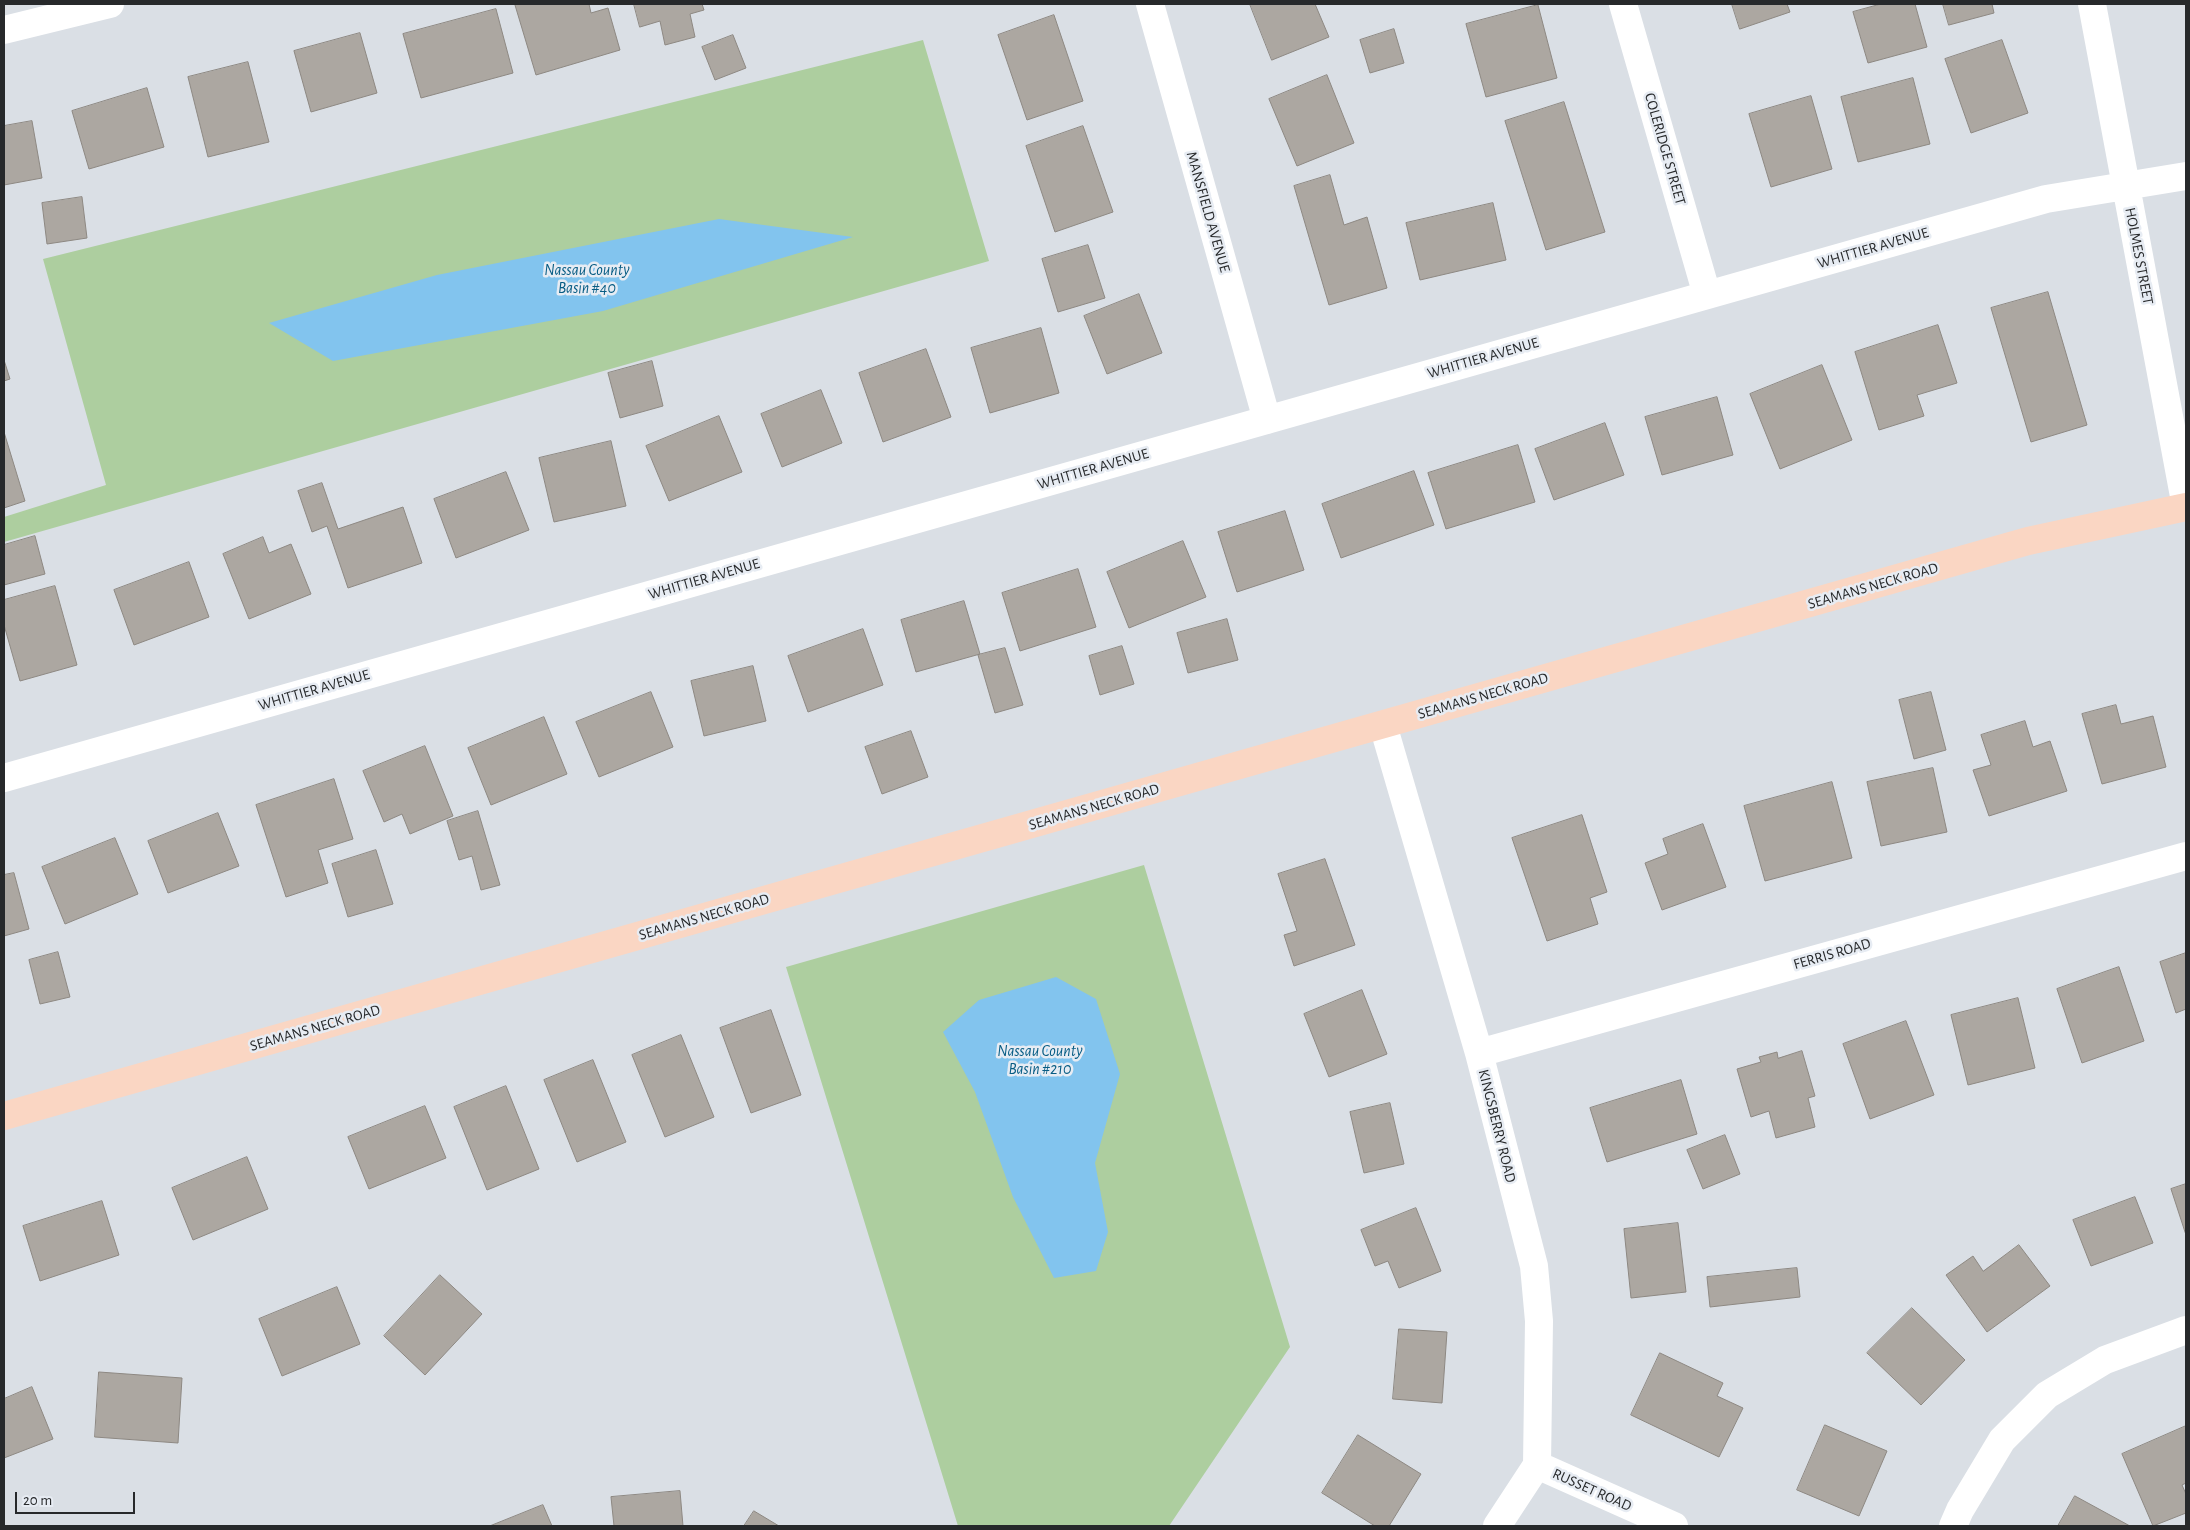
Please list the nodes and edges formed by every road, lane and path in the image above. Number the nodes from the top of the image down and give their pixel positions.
1 (110, 4) edge
2 (1150, 4) edge
3 (1623, 4) edge
4 (2092, 4) edge
5 (4, 30) edge
6 (2186, 176) edge
7 (2126, 187) junction
8 (1707, 295) junction
9 (1267, 420) junction
10 (2186, 507) edge
11 (1383, 725) junction
12 (4, 778) edge
13 (2186, 856) edge
14 (1478, 1053) junction
15 (4, 1116) edge
16 (2186, 1330) edge
17 (1537, 1465) junction
18 (1497, 1526) edge
19 (1674, 1526) edge
20 (1953, 1526) edge

1 - 5 street
2 - 9 street, MANSFIELD AVENUE
3 - 8 street, COLERIDGE STREET
4 - 7 street, HOLMES STREET
6 - 7 street, WHITTIER AVENUE
7 - 8 street, WHITTIER AVENUE
7 - 10 street, HOLMES STREET
8 - 9 street, WHITTIER AVENUE
9 - 12 street, WHITTIER AVENUE
10 - 11 main road, SEAMANS NECK ROAD
11 - 14 street, KINGSBERRY ROAD
11 - 15 main road, SEAMANS NECK ROAD
13 - 14 street, FERRIS ROAD
14 - 17 street, KINGSBERRY ROAD
16 - 20 street
17 - 18 street
17 - 19 street, RUSSET ROAD

